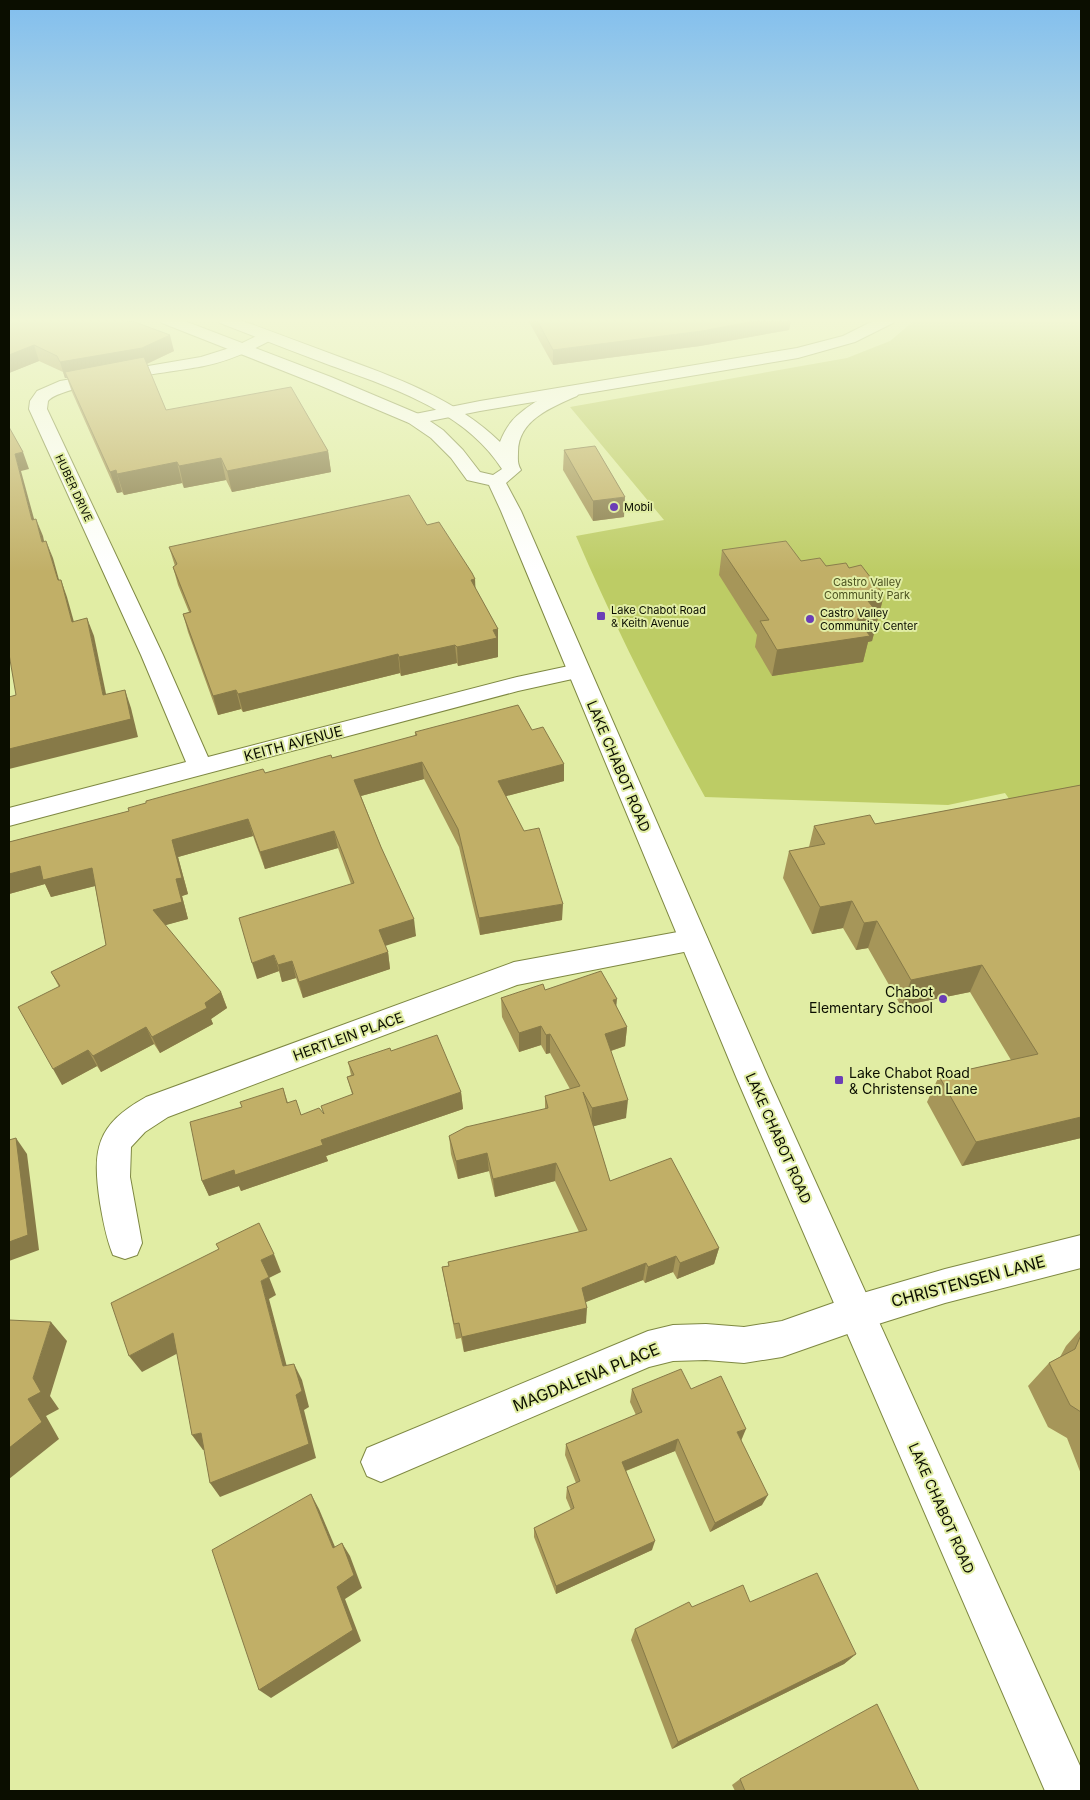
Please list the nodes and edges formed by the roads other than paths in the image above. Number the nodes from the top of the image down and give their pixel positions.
1 (39, 404) edge
2 (380, 404) edge
3 (437, 404) edge
4 (494, 404) edge
5 (546, 404) edge
6 (449, 411) junction
7 (415, 419) junction
8 (502, 472) junction
9 (578, 671) junction
10 (200, 767) junction
11 (9, 817) edge
12 (694, 940) junction
13 (125, 1242) dead end
14 (1081, 1251) edge
15 (856, 1313) junction
16 (381, 1462) dead end
17 (1068, 1791) edge

1 - 10 street, HUBER DRIVE
2 - 7 street
3 - 6 street, LAKE CHABOT ROAD
4 - 6 street
5 - 8 street
6 - 7 street
6 - 8 street, LAKE CHABOT ROAD
7 - 8 street
8 - 9 street, LAKE CHABOT ROAD
9 - 10 street, KEITH AVENUE
9 - 12 street, LAKE CHABOT ROAD
10 - 11 street, KEITH AVENUE
12 - 13 street, HERTLEIN PLACE
12 - 15 street, LAKE CHABOT ROAD
14 - 15 street, CHRISTENSEN LANE
15 - 16 street, MAGDALENA PLACE
15 - 17 street, LAKE CHABOT ROAD

